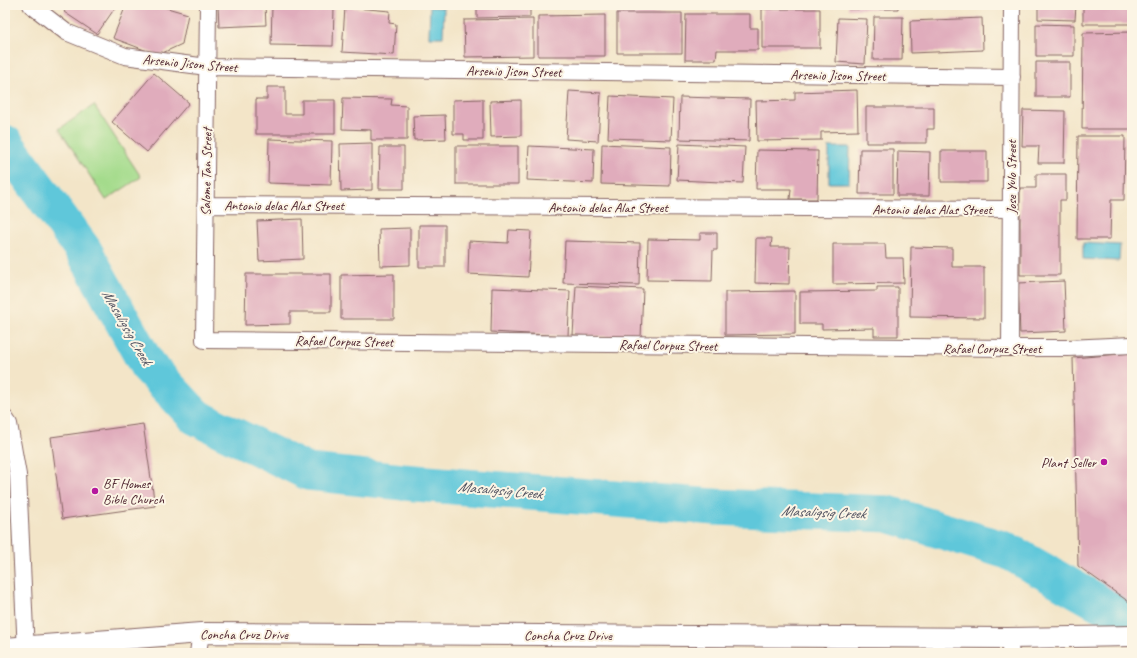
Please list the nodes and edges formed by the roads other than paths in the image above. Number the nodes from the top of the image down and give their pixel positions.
1 (31, 5) edge
2 (208, 5) edge
3 (1012, 5) edge
4 (207, 67) junction
5 (1012, 77) junction
6 (205, 205) junction
7 (1011, 210) junction
8 (204, 340) joint
9 (1132, 345) edge
10 (1010, 348) junction
11 (6, 422) edge
12 (201, 633) junction
13 (1132, 636) edge
14 (1009, 646) edge
15 (5, 648) edge
16 (26, 649) edge
17 (198, 653) edge

1 - 4 street, Arsenio Jison Street
2 - 4 street, Salome Tan Street
3 - 5 street, Jose Yulo Street
4 - 5 street, Arsenio Jison Street
4 - 6 street, Salome Tan Street
5 - 7 street, Jose Yulo Street
6 - 7 street, Antonio delas Alas Street
6 - 8 street, Salome Tan Street
7 - 10 street, Jose Yulo Street
8 - 10 street, Rafael Corpuz Street
9 - 10 street, Rafael Corpuz Street
11 - 16 street
12 - 14 street, Concha Cruz Drive
12 - 16 street, Concha Cruz Drive
12 - 17 street
13 - 14 street, Concha Cruz Drive
15 - 16 street, Concha Cruz Drive

